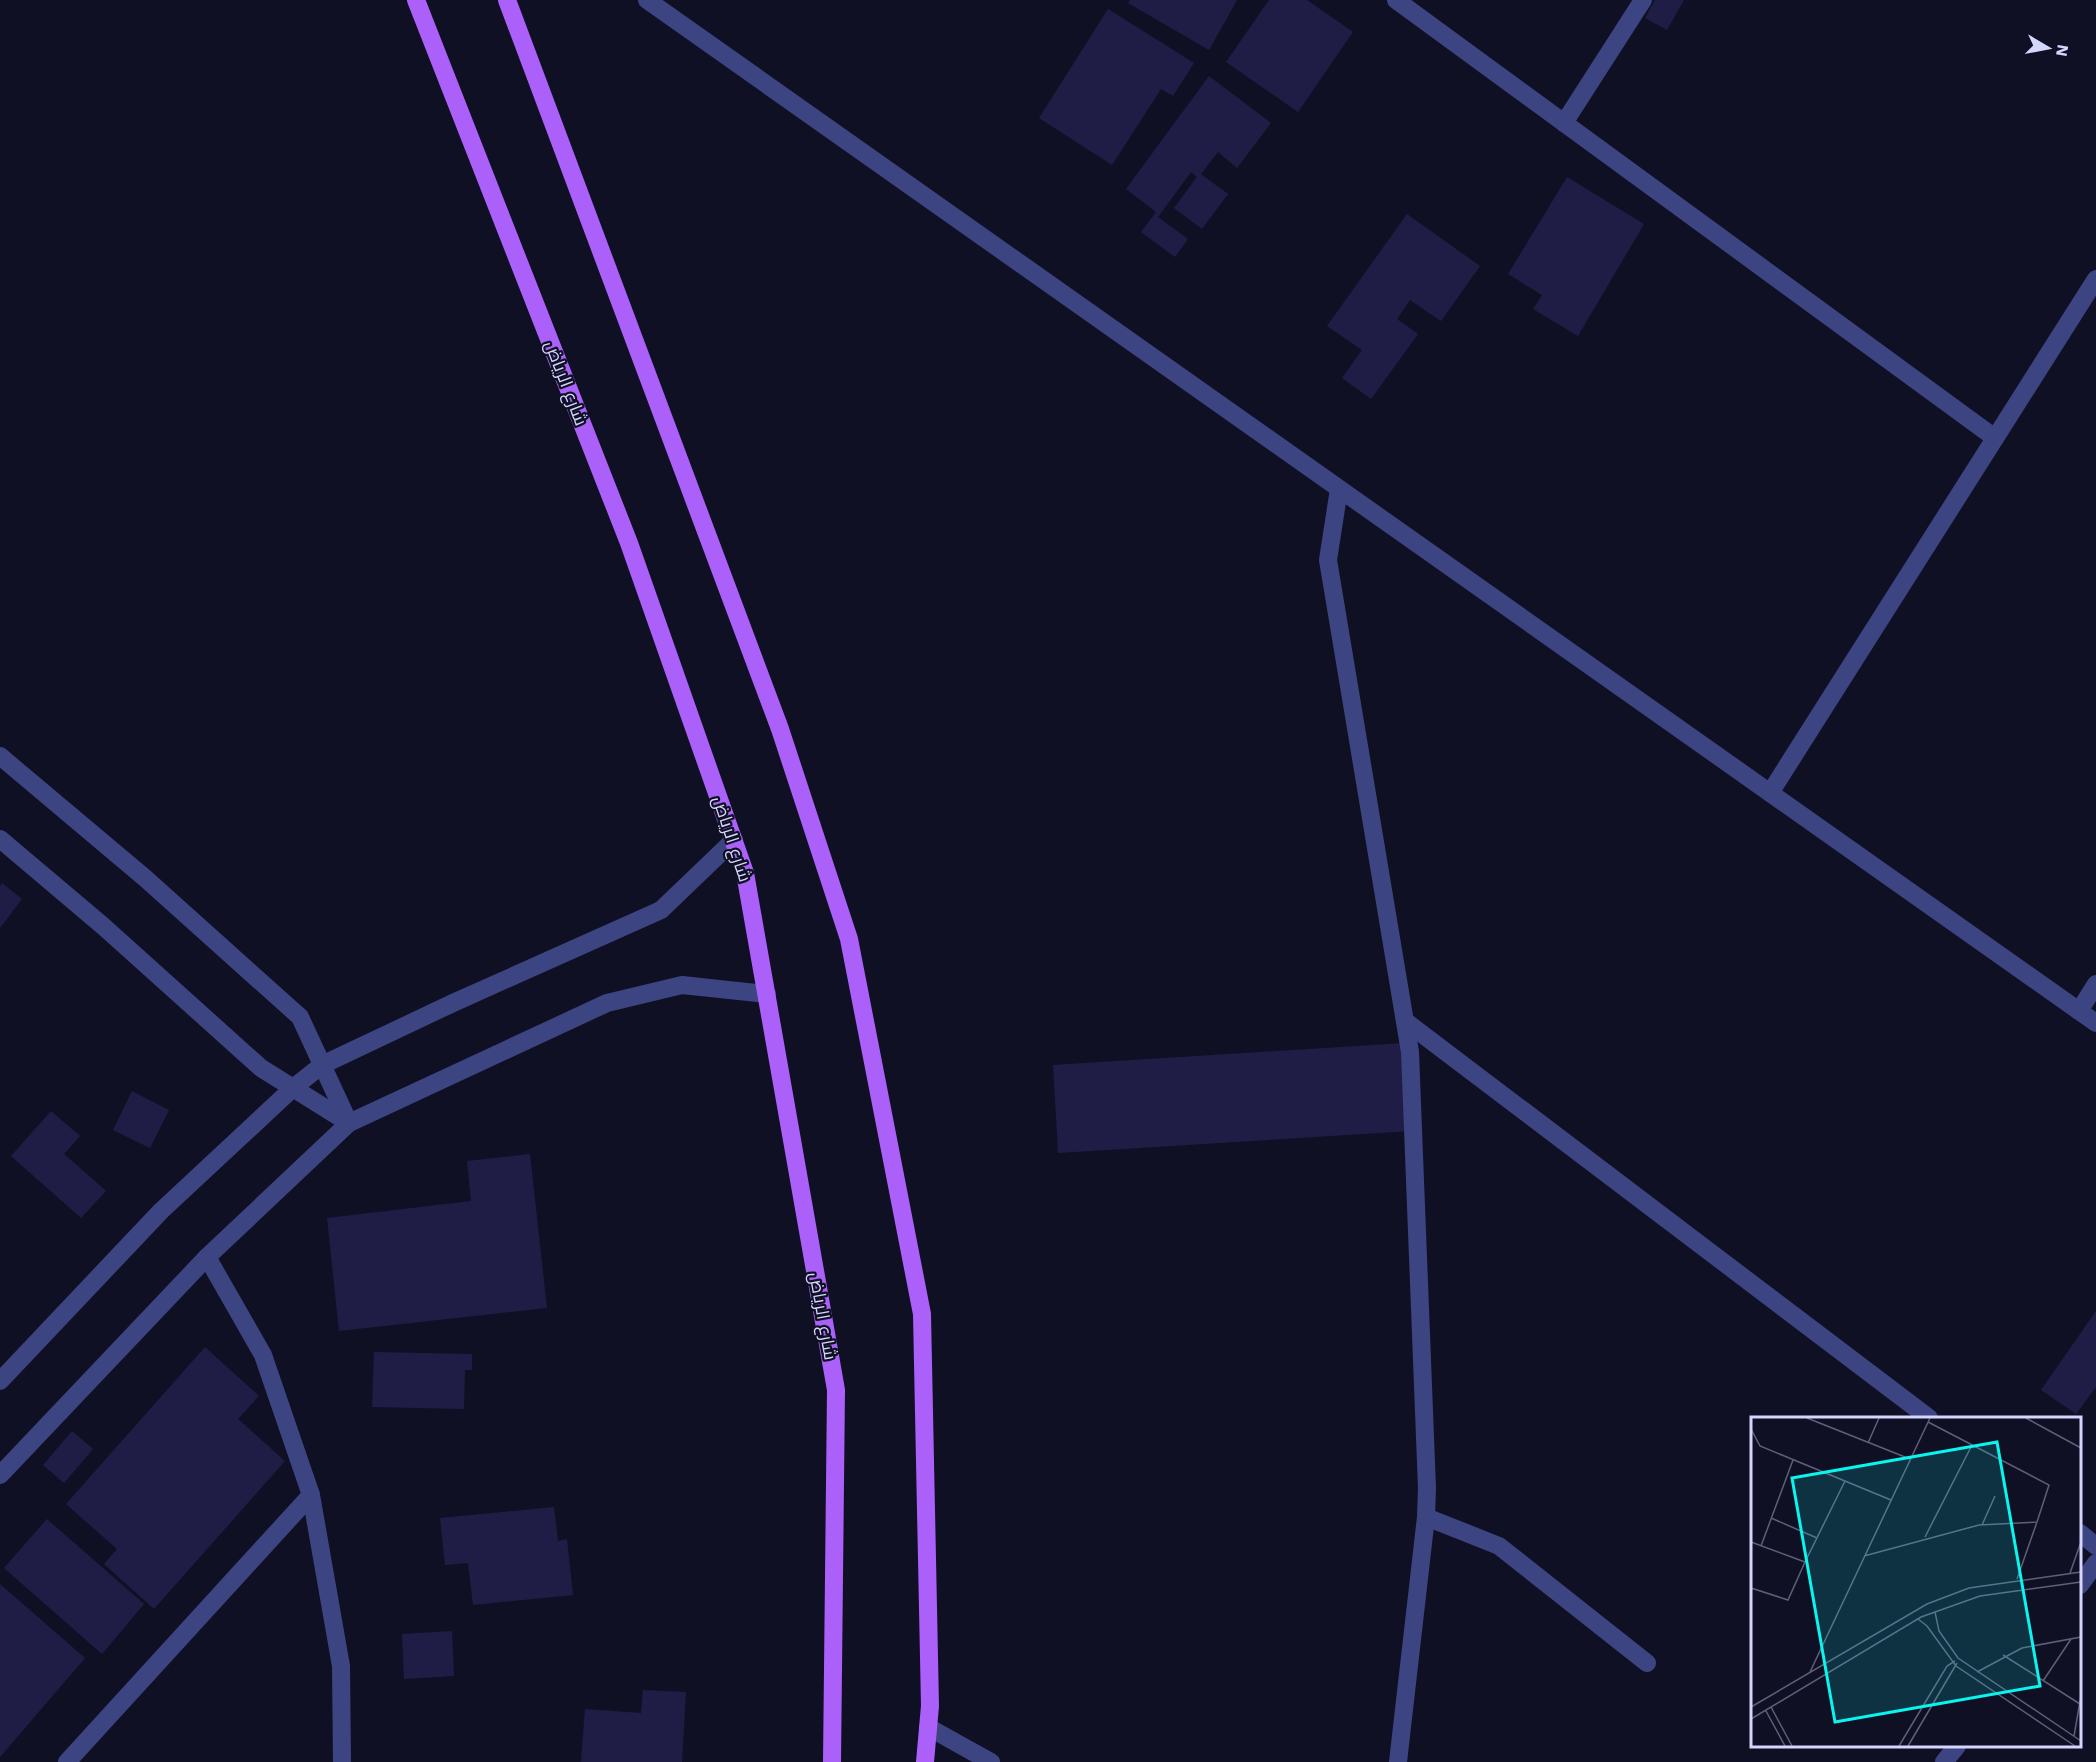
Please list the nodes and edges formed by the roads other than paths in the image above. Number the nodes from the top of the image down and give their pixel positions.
1 (416, 0) edge
2 (507, 0) edge
3 (647, 0) edge
4 (1396, 0) edge
5 (1643, 0) edge
6 (1564, 123) junction
7 (2096, 279) edge
8 (1995, 438) junction
9 (1339, 489) junction
10 (0, 756) edge
11 (1770, 793) junction
12 (0, 839) edge
13 (734, 840) junction
14 (2096, 984) edge
15 (767, 994) junction
16 (2079, 1011) junction
17 (1405, 1021) junction
18 (2096, 1023) edge
19 (322, 1065) junction
20 (293, 1088) junction
21 (349, 1123) junction
22 (207, 1257) junction
23 (0, 1381) edge
24 (1926, 1417) edge
25 (0, 1475) edge
26 (310, 1495) junction
27 (1426, 1517) junction
28 (2081, 1535) edge
29 (2096, 1546) edge
30 (2096, 1563) edge
31 (2081, 1582) edge
32 (1647, 1663) dead end
33 (928, 1727) junction
34 (1956, 1747) edge
35 (68, 1762) edge
36 (342, 1762) edge
37 (832, 1762) edge
38 (925, 1762) edge
39 (991, 1762) edge
40 (1398, 1762) edge
41 (1944, 1762) edge

1 - 13 main road, شارع الرياض
2 - 33 main road
3 - 9 street
4 - 6 street
5 - 6 street
6 - 8 street
7 - 8 street
8 - 11 street
9 - 11 street
9 - 17 street
10 - 19 street
11 - 16 street
12 - 20 street
13 - 15 main road, شارع الرياض
13 - 19 street
14 - 16 street
15 - 21 street
15 - 37 main road, شارع الرياض
16 - 18 street
17 - 24 street
17 - 27 street
19 - 20 street
19 - 21 street
20 - 21 street
20 - 23 street
21 - 22 street
22 - 25 street
22 - 26 street
26 - 35 street
26 - 36 street
27 - 32 street
27 - 40 street
28 - 29 street
30 - 31 street
33 - 38 main road
33 - 39 street
34 - 41 street

